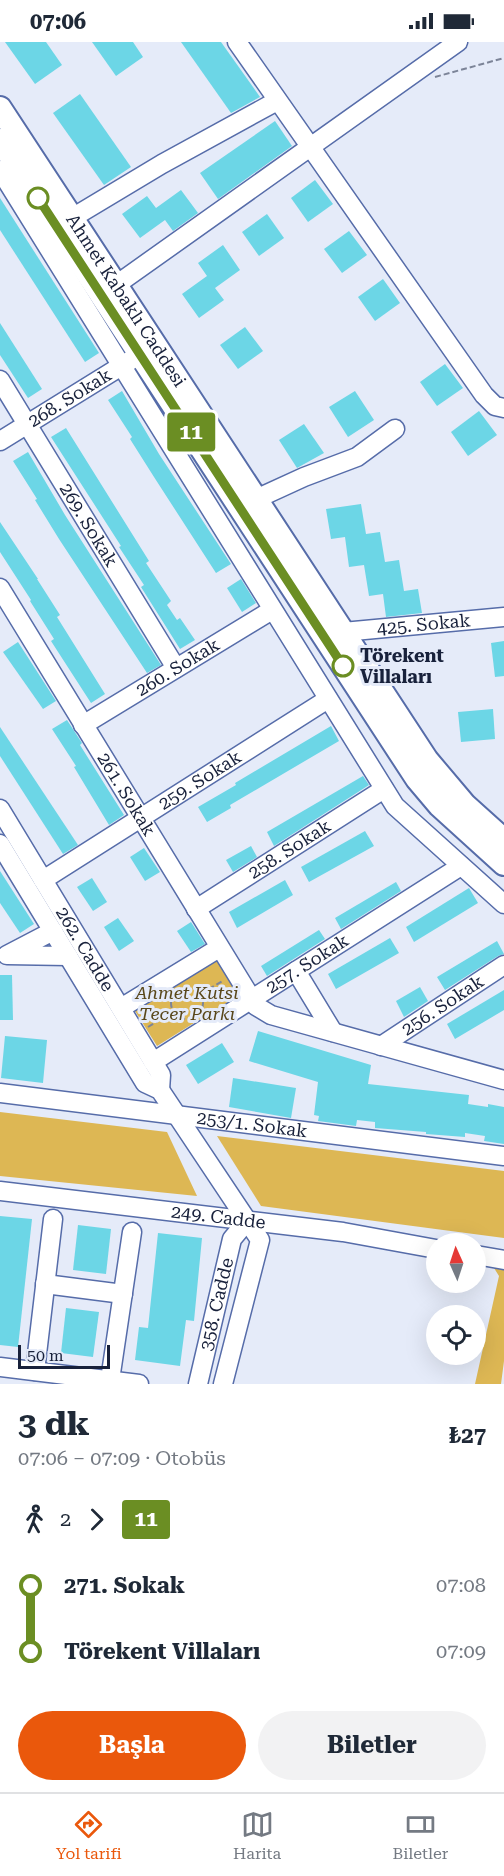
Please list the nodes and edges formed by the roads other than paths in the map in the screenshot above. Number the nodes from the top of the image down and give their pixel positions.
1 (237, 42) edge
2 (458, 42) edge
3 (277, 101) junction
4 (0, 108) edge
5 (0, 140) edge
6 (310, 147) junction
7 (0, 170) edge
8 (72, 218) junction
9 (116, 285) junction
10 (131, 360) junction
11 (0, 380) edge
12 (504, 408) edge
13 (27, 424) junction
14 (395, 429) dead end
15 (0, 441) edge
16 (256, 499) junction
17 (0, 588) edge
18 (272, 610) junction
19 (504, 617) edge
20 (343, 632) junction
21 (176, 668) junction
22 (328, 699) junction
23 (83, 725) junction
24 (384, 789) junction
25 (0, 809) edge
26 (141, 819) junction
27 (504, 840) edge
28 (0, 844) edge
29 (504, 864) edge
30 (461, 866) junction
31 (43, 880) junction
32 (504, 904) edge
33 (196, 909) junction
34 (53, 931) junction
35 (219, 948) junction
36 (4, 955) edge
37 (68, 956) junction
38 (504, 965) edge
39 (296, 971) junction
40 (251, 1000) junction
41 (121, 1008) junction
42 (333, 1032) junction
43 (381, 1046) junction
44 (153, 1062) junction
45 (504, 1080) edge
46 (160, 1090) junction
47 (0, 1093) edge
48 (177, 1115) junction
49 (504, 1156) edge
50 (0, 1191) edge
51 (53, 1219) dead end
52 (247, 1221) junction
53 (132, 1232) dead end
54 (426, 1247) edge
55 (486, 1257) edge
56 (504, 1260) edge
57 (45, 1284) junction
58 (123, 1294) junction
59 (0, 1367) edge
60 (35, 1371) junction
61 (110, 1380) junction
62 (139, 1384) edge
63 (198, 1384) edge
64 (223, 1384) edge

1 - 3 street
2 - 6 street
3 - 6 street
3 - 8 street
4 - 8 main road, Ahmet Kabaklı Caddesi
5 - 10 main road, Ahmet Kabaklı Caddesi
6 - 9 street
6 - 12 street
7 - 10 street
8 - 9 main road, Ahmet Kabaklı Caddesi
9 - 16 main road, Ahmet Kabaklı Caddesi
10 - 13 street, 268. Sokak
10 - 18 street
10 - 29 main road, Ahmet Kabaklı Caddesi
11 - 13 street, 269. Sokak
13 - 15 street, 268. Sokak
13 - 21 street, 269. Sokak
14 - 16 street
16 - 20 main road, Ahmet Kabaklı Caddesi
17 - 23 street, 261. Sokak
18 - 21 street, 260. Sokak
18 - 22 street
19 - 20 street, 425. Sokak
20 - 27 main road, Ahmet Kabaklı Caddesi
21 - 23 street, 260. Sokak
22 - 24 street
22 - 26 street, 259. Sokak
23 - 26 street, 261. Sokak
24 - 30 street
24 - 33 street, 258. Sokak
25 - 31 street, 262. Cadde
26 - 31 street, 259. Sokak
26 - 33 street, 261. Sokak
28 - 34 street, 262. Cadde
30 - 32 street
30 - 39 street, 257. Sokak
31 - 41 street, 262. Cadde
33 - 35 street, 261. Sokak
34 - 36 street
34 - 37 street, 262. Cadde
35 - 40 street, 261. Sokak
35 - 41 street
36 - 37 street
37 - 46 street, 262. Cadde
38 - 43 street, 256. Sokak
39 - 40 street, 257. Sokak
39 - 42 street
40 - 42 street
40 - 44 street, 257. Sokak
41 - 44 street, 262. Cadde
42 - 43 street
43 - 45 street
44 - 46 street, 262. Cadde
46 - 48 street, 262. Cadde
47 - 48 street, 253/1. Sokak
48 - 49 street, 253/1. Sokak
48 - 52 street, 262. Cadde
50 - 52 street, 249. Cadde
51 - 57 street
52 - 54 street, 249. Cadde
52 - 63 street, 358. Cadde
52 - 64 street, 358. Cadde
53 - 58 street
55 - 56 street
57 - 58 street
57 - 60 street
58 - 61 street
59 - 60 street
60 - 61 street
61 - 62 street

